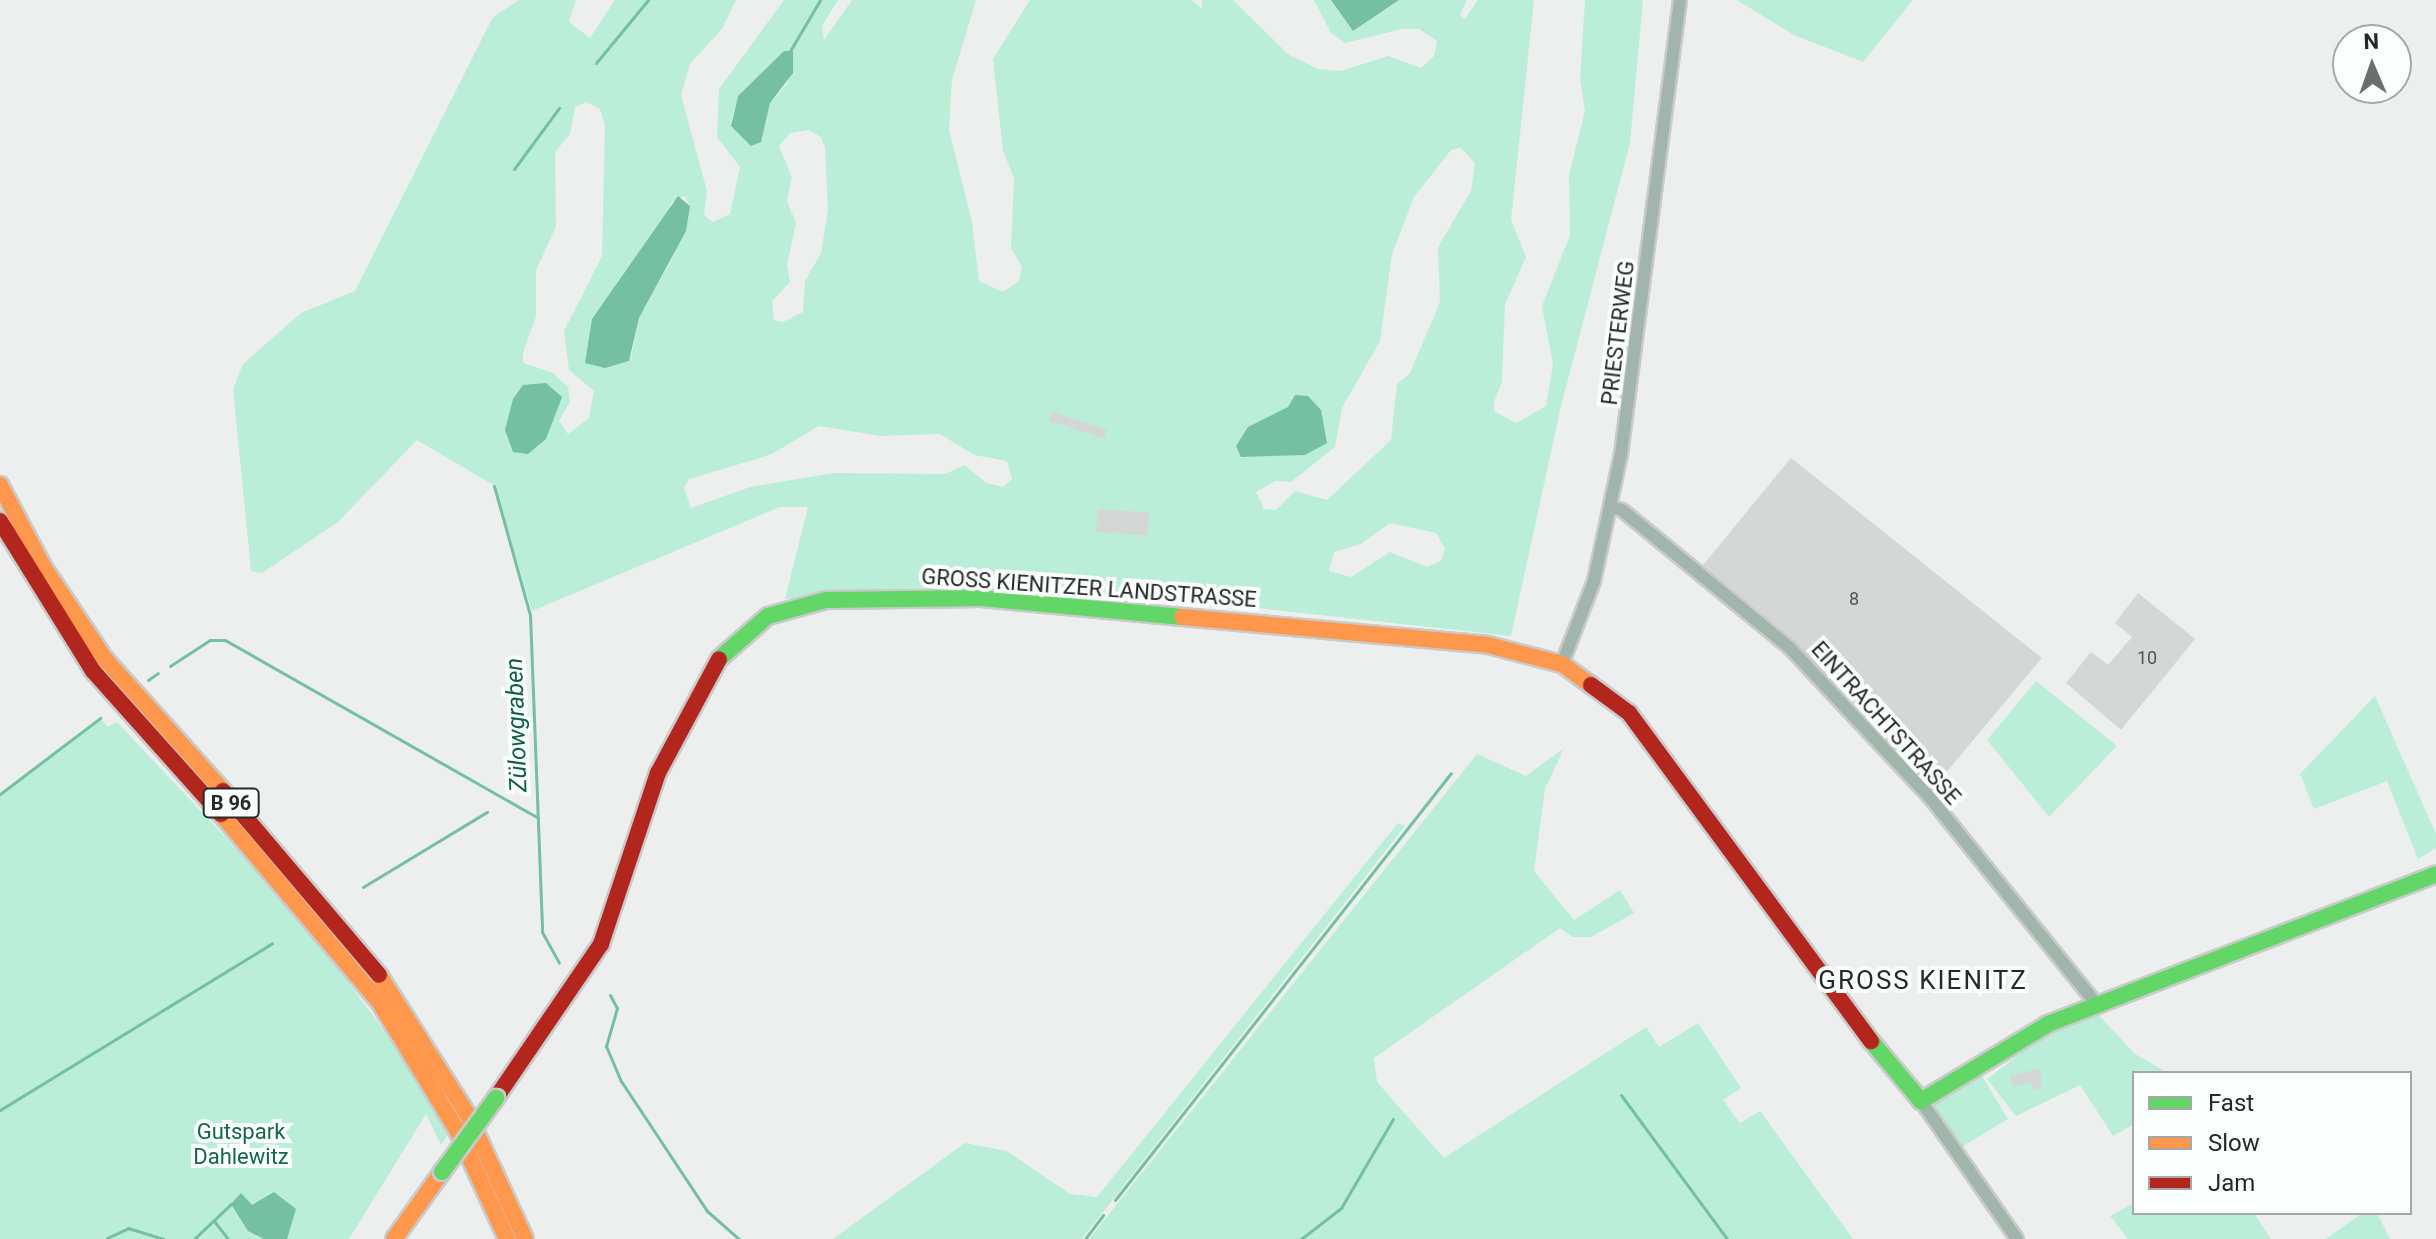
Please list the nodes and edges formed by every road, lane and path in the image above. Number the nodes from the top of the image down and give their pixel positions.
1 (1680, 0) edge
2 (0, 485) edge
3 (1610, 507) junction
4 (0, 521) edge
5 (1562, 664) junction
6 (2436, 874) edge
7 (2097, 1005) junction
8 (1921, 1101) junction
9 (394, 1239) edge
10 (507, 1239) edge
11 (525, 1239) edge
12 (2017, 1239) edge

1 - 3 street, PRIESTERWEG
2 - 11 main road, B 96
3 - 5 street, PRIESTERWEG
3 - 7 street, EINTRACHTSTRASSE
4 - 10 main road, B 96
5 - 8 main road, GROSS KIENITZER LANDSTRASSE
5 - 9 main road, GROSS KIENITZER LANDSTRASSE, bridge
6 - 7 main road
7 - 8 main road
8 - 12 street

